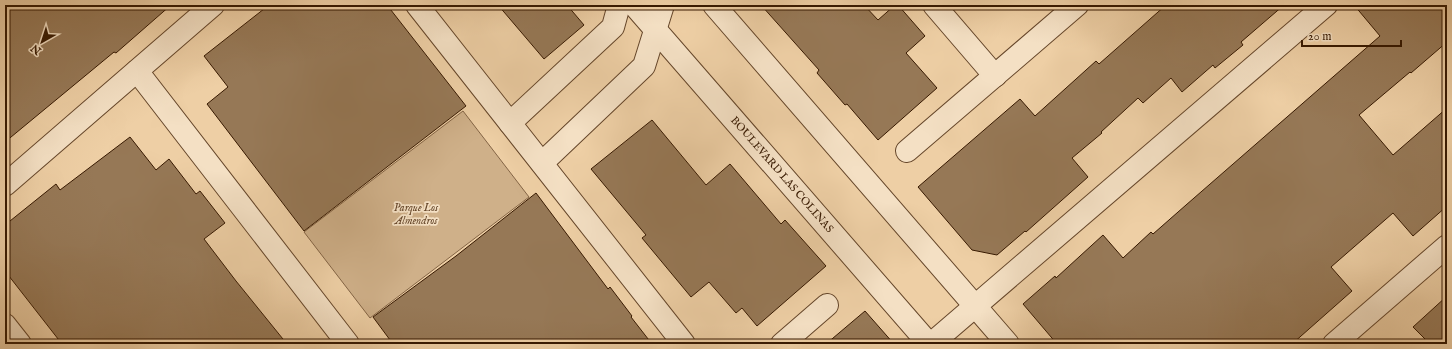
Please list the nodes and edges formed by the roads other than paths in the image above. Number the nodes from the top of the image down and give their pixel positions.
1 (213, 5) edge
2 (417, 5) edge
3 (619, 5) edge
4 (634, 5) edge
5 (663, 5) edge
6 (714, 5) edge
7 (934, 5) edge
8 (1077, 5) edge
9 (1326, 5) edge
10 (655, 29) junction
11 (137, 71) junction
12 (995, 76) junction
13 (510, 123) junction
14 (907, 151) dead end
15 (542, 163) junction
16 (5, 185) edge
17 (1447, 246) edge
18 (827, 305) dead end
19 (975, 306) junction
20 (5, 325) edge
21 (20, 344) edge
22 (348, 344) edge
23 (684, 344) edge
24 (782, 344) edge
25 (930, 344) edge
26 (1008, 344) edge
27 (1334, 344) edge

1 - 11 street
2 - 13 street
3 - 13 street
4 - 10 street, BOULEVARD LAS COLINAS
5 - 10 street
6 - 19 street
7 - 12 street
8 - 12 street
9 - 19 street
10 - 15 street
10 - 25 street, BOULEVARD LAS COLINAS
11 - 16 street
11 - 22 street
12 - 14 street
13 - 15 street
15 - 23 street
17 - 27 street
18 - 24 street
19 - 25 street
19 - 26 street
20 - 21 street

